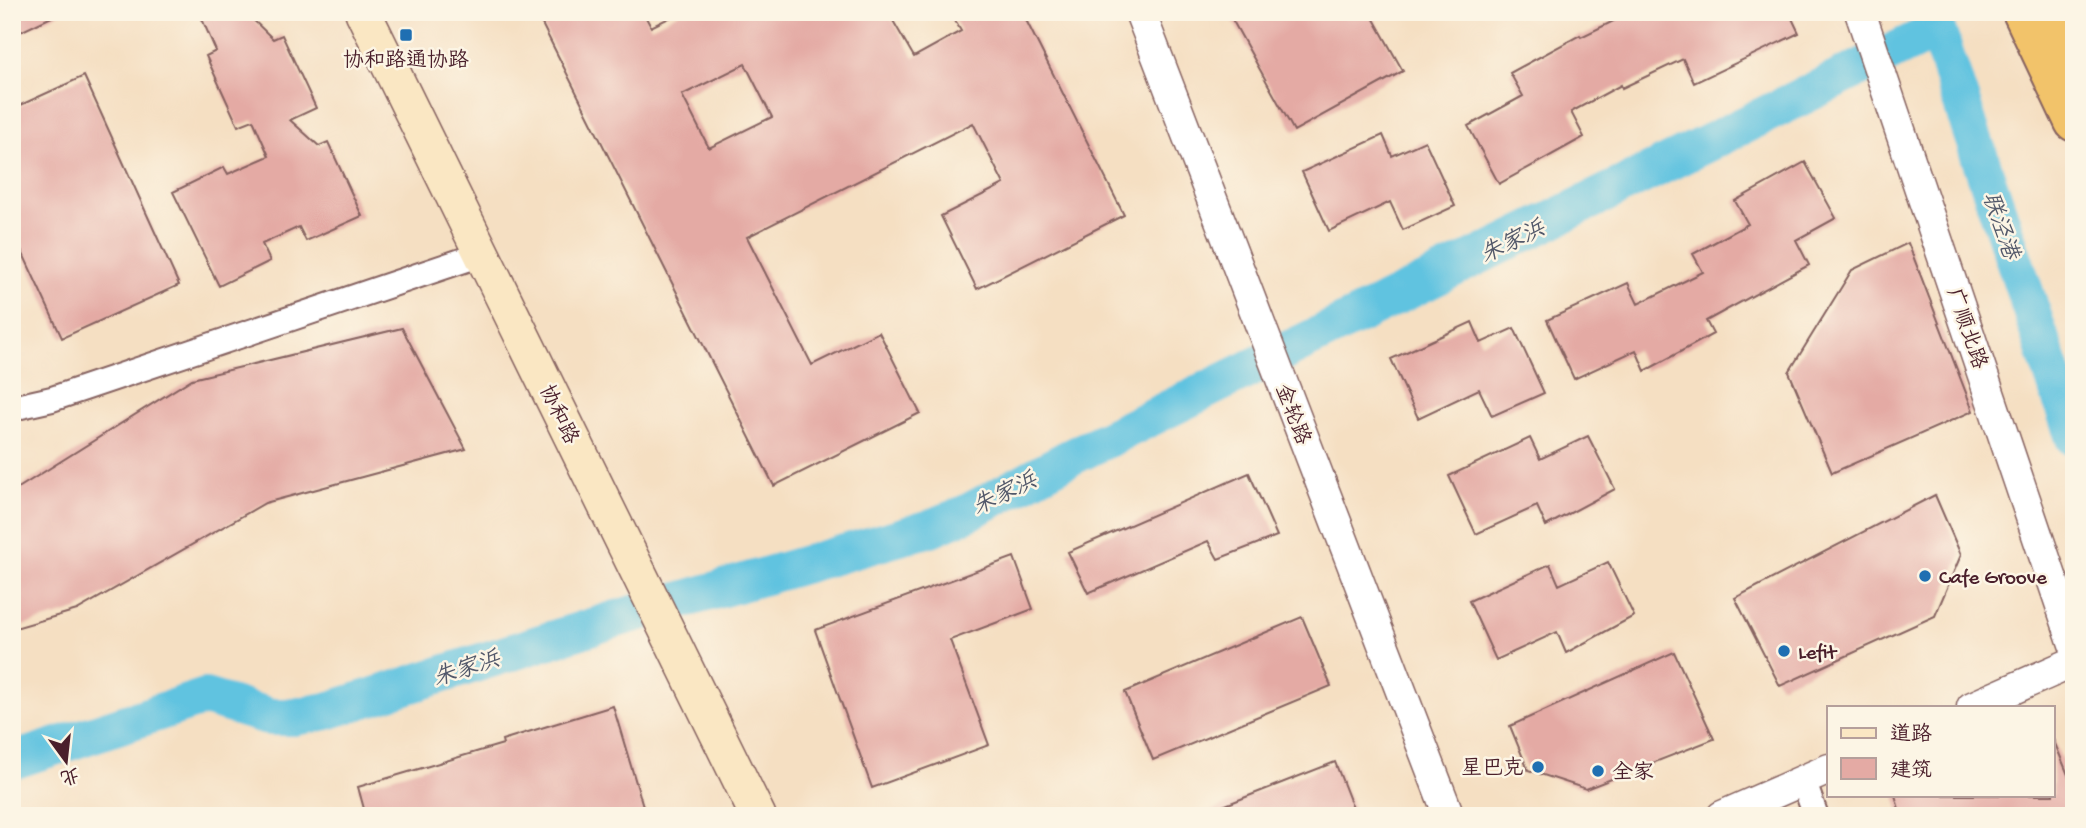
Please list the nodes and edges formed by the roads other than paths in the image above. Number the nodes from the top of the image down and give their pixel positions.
1 (363, 12) edge
2 (1140, 12) edge
3 (2022, 12) edge
4 (2059, 12) edge
5 (1863, 21) edge
6 (2074, 53) edge
7 (2074, 122) edge
8 (482, 254) junction
9 (12, 408) edge
10 (2074, 644) edge
11 (2074, 662) edge
12 (1974, 706) edge
13 (1816, 775) edge
14 (758, 816) edge
15 (1450, 816) edge
16 (1722, 816) edge
17 (1816, 816) edge

1 - 8 main road, 协和路
2 - 15 street, 金轮路
3 - 7 highway
4 - 6 highway
5 - 10 street, 广顺北路
8 - 9 street
8 - 14 main road, 协和路
11 - 12 street
13 - 16 street
13 - 17 street

